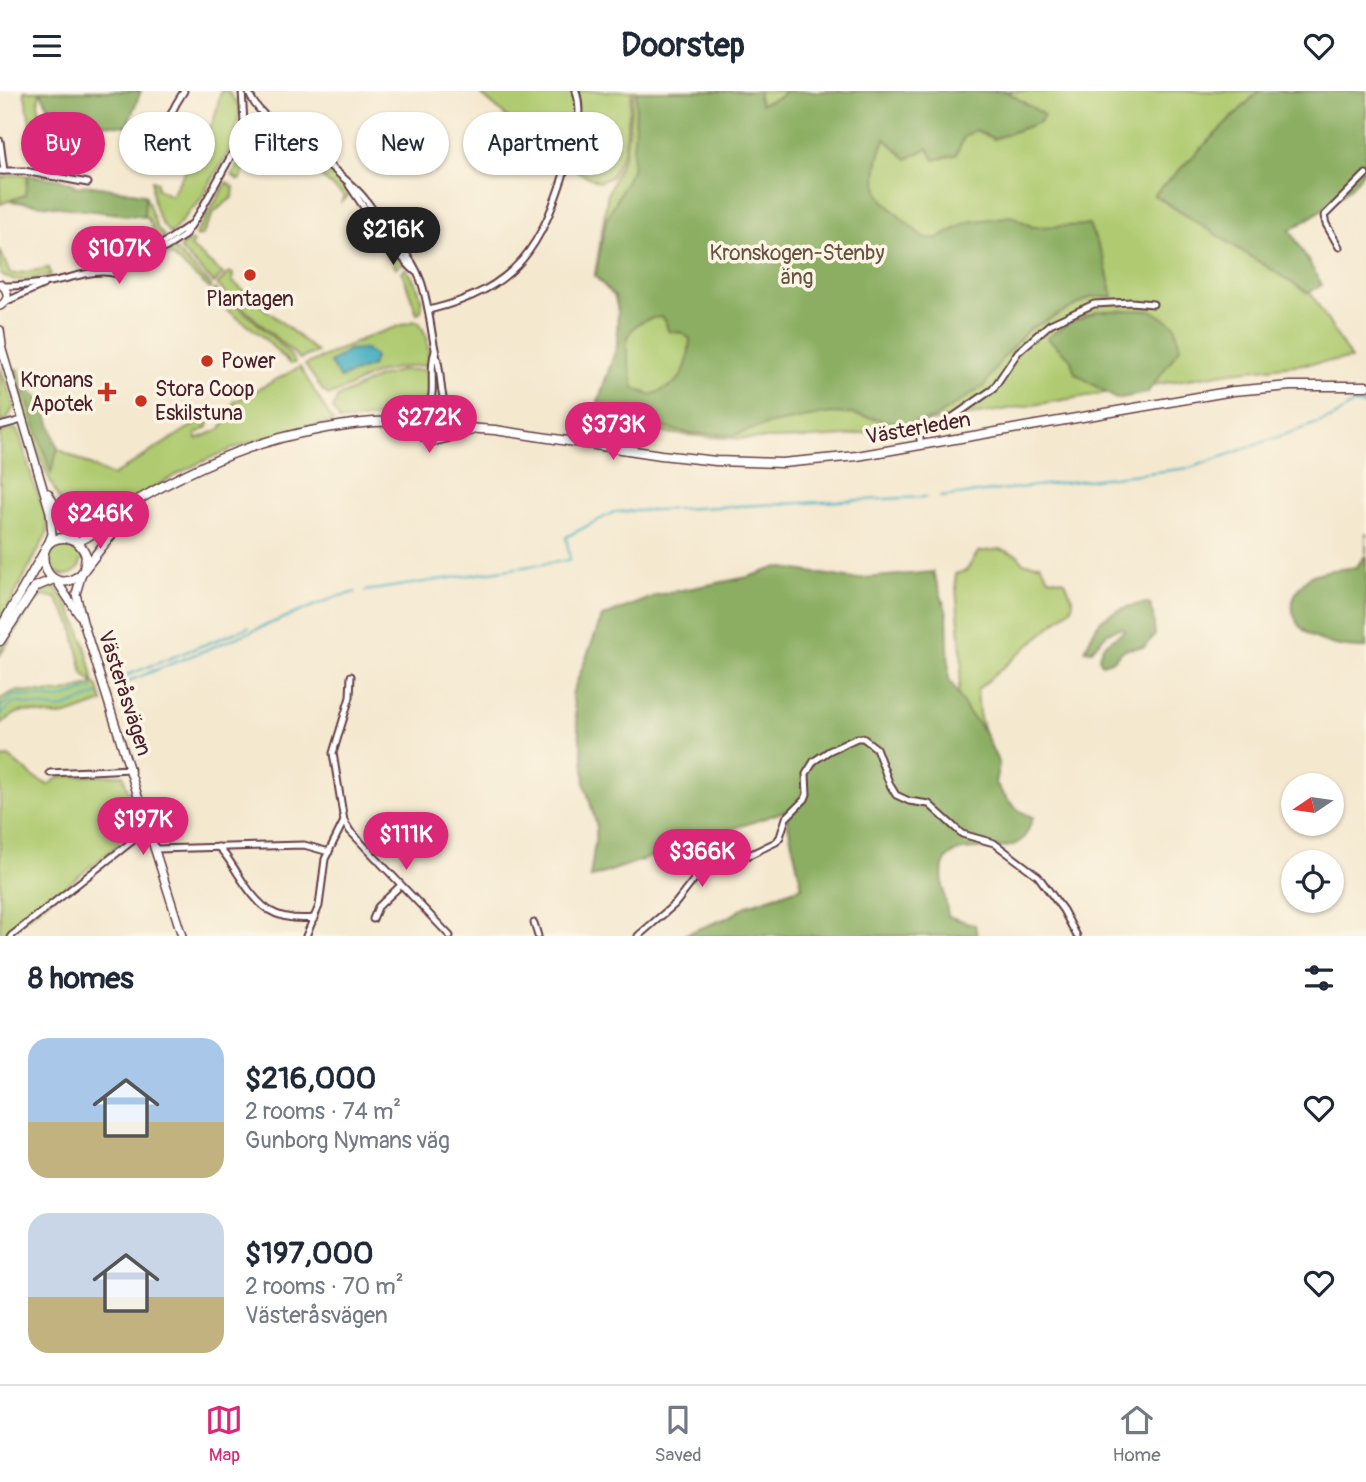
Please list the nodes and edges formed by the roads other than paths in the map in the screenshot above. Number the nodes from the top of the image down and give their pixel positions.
1 (184, 91) edge
2 (242, 91) edge
3 (248, 91) edge
4 (576, 91) edge
5 (256, 107) junction
6 (172, 112) edge
7 (243, 112) edge
8 (244, 112) edge
9 (260, 112) edge
10 (0, 141) edge
11 (229, 160) edge
12 (2, 171) edge
13 (339, 175) edge
14 (1365, 178) edge
15 (88, 183) dead end
16 (1339, 247) dead end
17 (121, 266) junction
18 (110, 268) junction
19 (52, 282) junction
20 (2, 285) edge
21 (1153, 304) dead end
22 (1, 305) edge
23 (429, 310) junction
24 (0, 330) edge
25 (1, 347) edge
26 (435, 351) junction
27 (1366, 386) edge
28 (426, 410) junction
29 (449, 417) junction
30 (22, 420) junction
31 (388, 422) junction
32 (0, 426) edge
33 (475, 430) junction
34 (419, 431) junction
35 (446, 436) junction
36 (921, 446) junction
37 (43, 483) junction
38 (151, 495) junction
39 (76, 541) junction
40 (46, 548) junction
41 (83, 572) junction
42 (55, 579) junction
43 (83, 622) junction
44 (0, 629) edge
45 (0, 641) edge
46 (351, 676) dead end
47 (131, 769) junction
48 (50, 773) dead end
49 (344, 821) junction
50 (149, 828) junction
51 (218, 847) junction
52 (156, 849) junction
53 (329, 852) junction
54 (401, 885) junction
55 (315, 918) junction
56 (373, 919) dead end
57 (534, 923) dead end
58 (446, 935) edge
59 (11, 936) edge
60 (183, 936) edge
61 (306, 936) edge
62 (538, 936) edge
63 (638, 936) edge
64 (1077, 936) edge

1 - 6 street
2 - 7 street
3 - 5 street
4 - 23 street
5 - 8 street
5 - 9 street
10 - 12 street
11 - 17 street
12 - 15 street
13 - 23 street
14 - 16 street
17 - 18 street
17 - 18 street
18 - 19 street
19 - 20 street
19 - 22 street
20 - 22 street
21 - 36 street
23 - 26 street
24 - 25 street
25 - 30 street
26 - 28 street
26 - 29 street
27 - 36 main road, Västerleden
28 - 29 main road
28 - 31 main road
28 - 34 main road
29 - 33 main road, Västerleden
29 - 35 main road
30 - 32 street
30 - 37 street
31 - 34 main road
31 - 38 main road
33 - 35 main road, Västerleden
33 - 36 main road, Västerleden
34 - 35 main road
37 - 39 street
37 - 40 street
38 - 39 main road
38 - 41 main road
39 - 40 main road
39 - 41 main road
40 - 42 main road
40 - 44 main road
41 - 42 main road
41 - 43 street, Västeråsvägen
42 - 43 street, Västeråsvägen
42 - 45 main road
43 - 47 street, Västeråsvägen
46 - 49 street
47 - 48 street
47 - 50 street, Västeråsvägen
49 - 53 street
49 - 54 street
50 - 52 street, Västeråsvägen
50 - 59 street
51 - 52 street
51 - 53 street
51 - 55 street
52 - 60 street, Västeråsvägen
53 - 55 street
54 - 56 street
54 - 58 street
55 - 61 street
57 - 62 street
63 - 64 street

